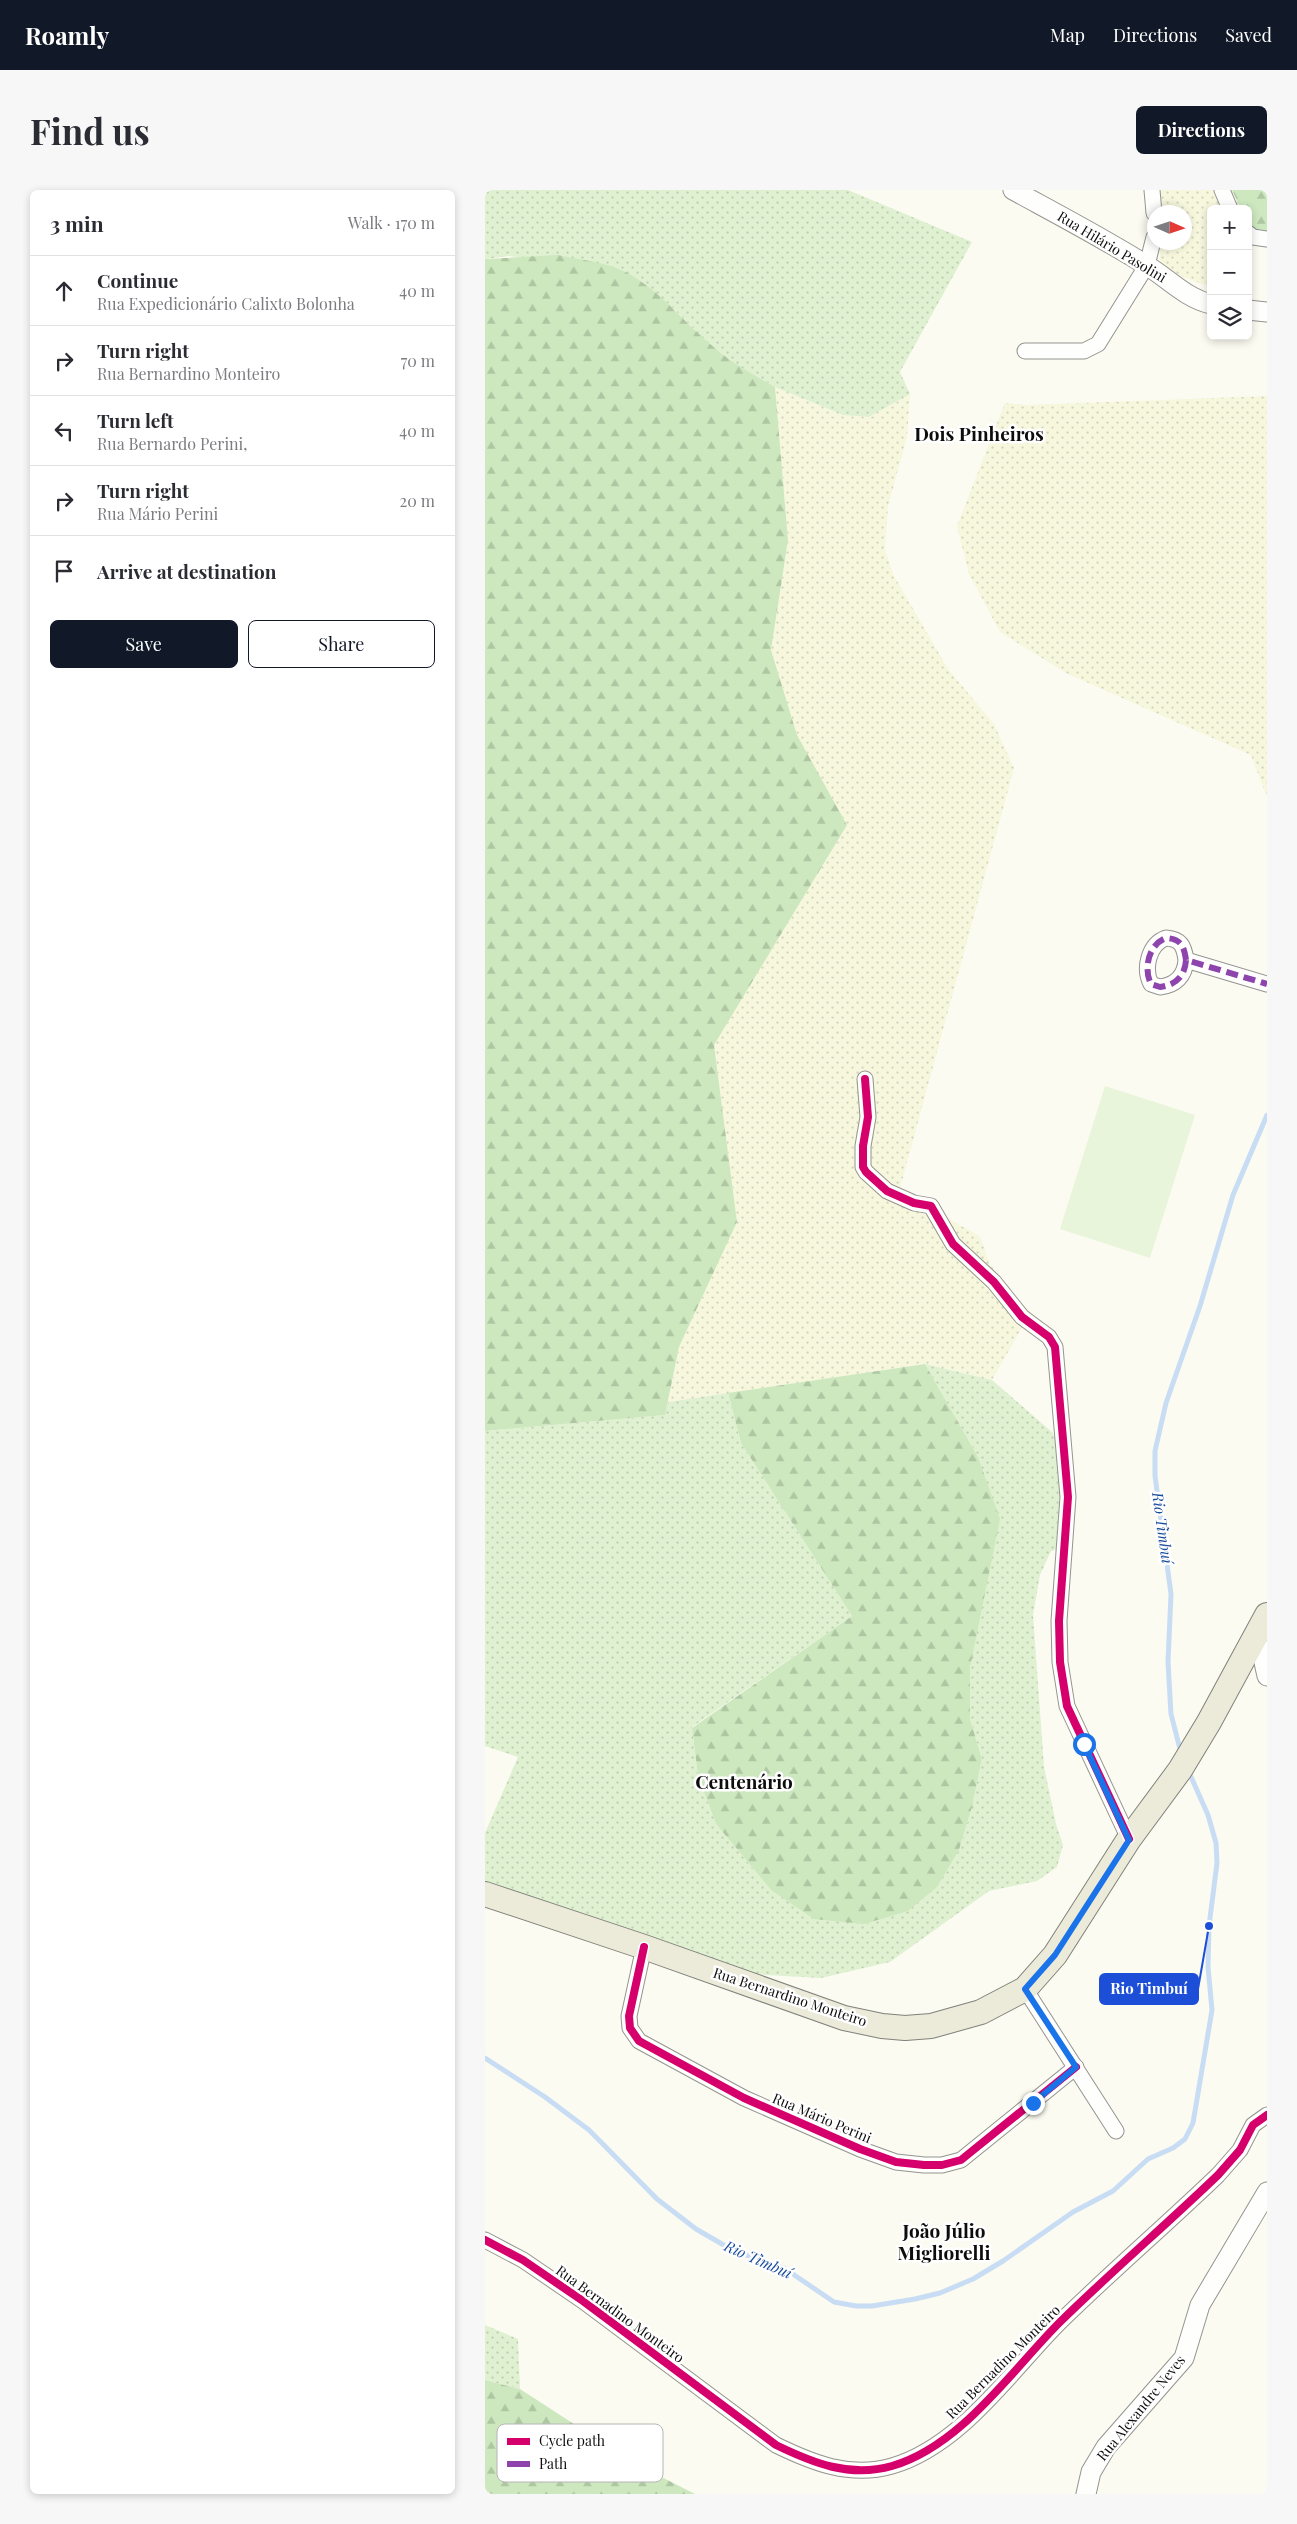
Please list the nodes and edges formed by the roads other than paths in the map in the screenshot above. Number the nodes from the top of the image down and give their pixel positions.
1 (1013, 190) edge
2 (1153, 190) edge
3 (1222, 190) edge
4 (1154, 205) edge
5 (1228, 205) edge
6 (1252, 236) edge
7 (1267, 239) edge
8 (1151, 250) edge
9 (1147, 265) junction
10 (1207, 303) edge
11 (1252, 310) edge
12 (1267, 312) edge
13 (1025, 351) dead end
14 (1186, 960) dead end
15 (1267, 984) edge
16 (865, 1079) dead end
17 (1267, 1615) edge
18 (1261, 1648) edge
19 (1267, 1676) edge
20 (1129, 1840) junction
21 (485, 1894) edge
22 (644, 1947) junction
23 (1025, 1989) junction
24 (1076, 2067) junction
25 (1267, 2115) edge
26 (1116, 2131) dead end
27 (1267, 2192) edge
28 (485, 2240) edge
29 (1086, 2494) edge

1 - 9 street, Rua Hilário Pasolini
2 - 4 street
3 - 5 street
6 - 7 street
8 - 9 street
9 - 10 street, Rua Hilário Pasolini
9 - 13 street
11 - 12 street
14 - 15 street
16 - 20 street
17 - 18 main road, Rua Bernardino Monteiro
18 - 19 street
18 - 20 main road, Rua Bernardino Monteiro
20 - 23 main road, Rua Bernardino Monteiro
21 - 22 main road, Rua Bernardino Monteiro
22 - 23 main road, Rua Bernardino Monteiro
22 - 24 street, Rua Mário Perini
23 - 24 street
24 - 26 street
25 - 28 street, Rua Bernadino Monteiro
27 - 29 street, Rua Alexandre Neves

